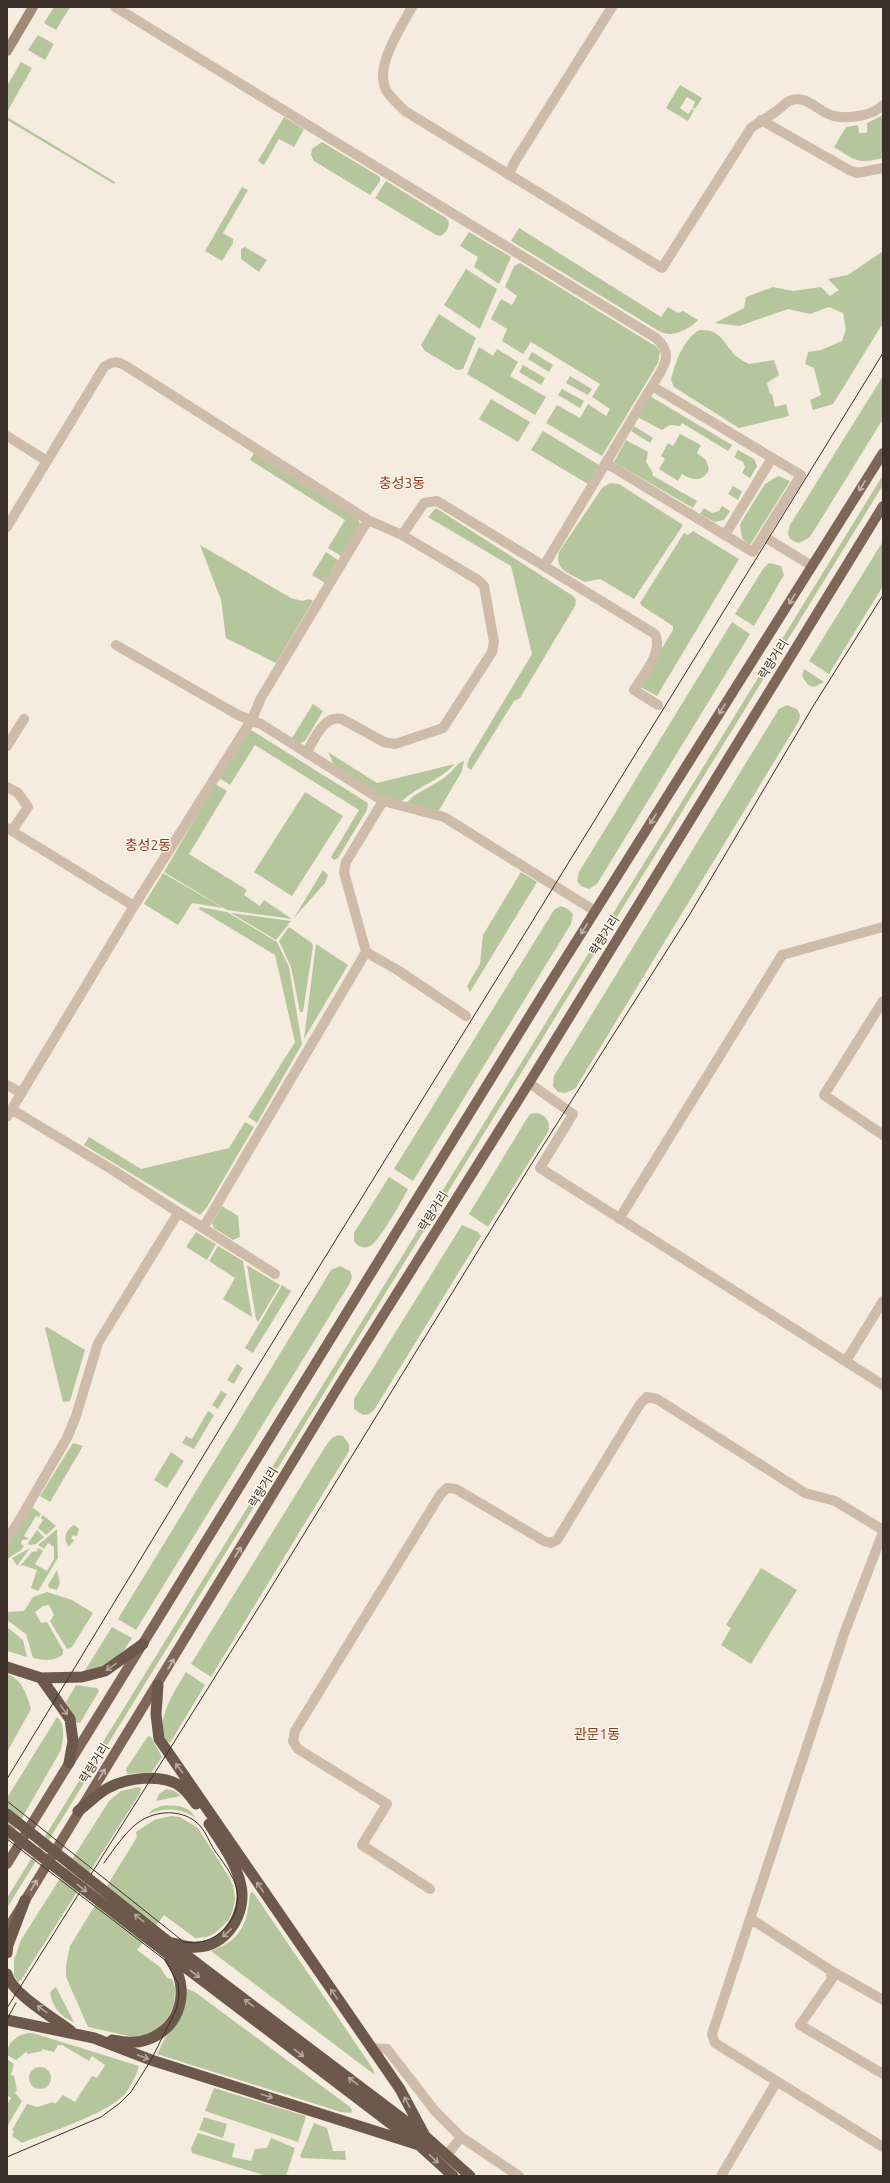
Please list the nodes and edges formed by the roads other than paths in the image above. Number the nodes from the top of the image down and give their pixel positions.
1 (33, 7) edge
2 (115, 7) edge
3 (412, 7) edge
4 (612, 7) edge
5 (7, 51) edge
6 (883, 105) edge
7 (761, 120) junction
8 (883, 168) edge
9 (510, 175) junction
10 (652, 386) junction
11 (7, 436) edge
12 (883, 453) edge
13 (772, 458) junction
14 (47, 461) junction
15 (606, 463) junction
16 (883, 506) edge
17 (368, 520) junction
18 (7, 527) edge
19 (402, 535) junction
20 (725, 535) junction
21 (762, 536) junction
22 (544, 566) junction
23 (812, 566) junction
24 (116, 645) dead end
25 (658, 705) dead end
26 (24, 719) dead end
27 (252, 719) junction
28 (7, 746) edge
29 (306, 753) junction
30 (7, 787) edge
31 (383, 802) junction
32 (9, 830) edge
33 (134, 906) junction
34 (595, 911) junction
35 (883, 927) edge
36 (366, 952) junction
37 (883, 1001) edge
38 (466, 1016) dead end
39 (529, 1083) junction
40 (7, 1085) edge
41 (21, 1093) junction
42 (9, 1113) edge
43 (883, 1135) edge
44 (178, 1213) junction
45 (619, 1219) junction
46 (203, 1228) junction
47 (276, 1274) dead end
48 (883, 1301) edge
49 (846, 1361) junction
50 (883, 1386) edge
51 (883, 1531) edge
52 (7, 1539) edge
53 (143, 1644) junction
54 (7, 1667) edge
55 (41, 1678) junction
56 (158, 1685) junction
57 (69, 1763) junction
58 (78, 1811) junction
59 (7, 1814) edge
60 (7, 1830) edge
61 (7, 1864) edge
62 (430, 1889) dead end
63 (25, 1900) junction
64 (751, 1919) junction
65 (7, 1930) edge
66 (167, 1947) junction
67 (7, 1953) edge
68 (830, 1970) junction
69 (7, 1974) edge
70 (883, 2000) edge
71 (7, 2020) edge
72 (73, 2032) junction
73 (94, 2038) junction
74 (371, 2048) junction
75 (883, 2074) edge
76 (777, 2081) junction
77 (461, 2137) junction
78 (422, 2140) junction
79 (883, 2147) edge
80 (446, 2155) junction
81 (453, 2176) edge
82 (470, 2176) edge
83 (519, 2176) edge
84 (721, 2176) edge

1 - 5 main road
2 - 10 street
3 - 9 street
4 - 9 street
6 - 7 street
7 - 8 street
7 - 9 street
10 - 13 street
10 - 15 street
11 - 14 street
12 -> 23 main road, 락랑거리
13 - 20 street
13 - 21 street
14 - 17 street
14 - 18 street
15 - 20 street
15 - 22 street
16 - 39 main road, 락랑거리
17 - 19 street
17 - 27 street
19 - 22 street
19 - 29 street
20 - 21 street
21 - 23 street
22 - 25 street
23 -> 34 main road, 락랑거리
24 - 27 street
26 - 28 street
27 - 29 street
27 - 33 street
29 - 31 street
30 - 32 street
31 - 34 street
31 - 36 street
32 - 33 street
33 - 41 street
34 -> 53 main road, 락랑거리
35 - 45 street
36 - 38 street
36 - 46 street
37 - 43 street
39 - 45 street
56 -> 39 main road, 락랑거리
40 - 41 street
41 - 42 street
42 - 44 street
44 - 46 street
44 - 52 street
45 - 49 street
46 - 47 street
48 - 49 street
49 - 50 street
51 - 62 street
51 - 64 street
53 -> 55 highway
53 - 57 main road, 락랑거리
54 - 55 highway
55 -> 57 highway
58 -> 56 main road, 락랑거리
74 -> 56 highway
57 - 61 main road, 락랑거리
63 -> 58 main road, 락랑거리
58 -> 66 highway
66 -> 59 highway, bridge
60 -> 66 highway, bridge
63 - 65 main road, 락랑거리
63 - 67 highway
64 - 68 street
64 - 76 street
66 - 73 highway
66 - 78 highway
68 - 70 street
68 - 75 street
72 -> 69 highway
71 - 72 highway
72 - 73 highway
73 -> 78 highway
74 - 77 street
78 -> 74 highway
76 - 79 street
76 - 84 street
77 - 80 street
77 - 83 street
78 - 80 highway
78 -> 81 highway
80 - 82 highway

